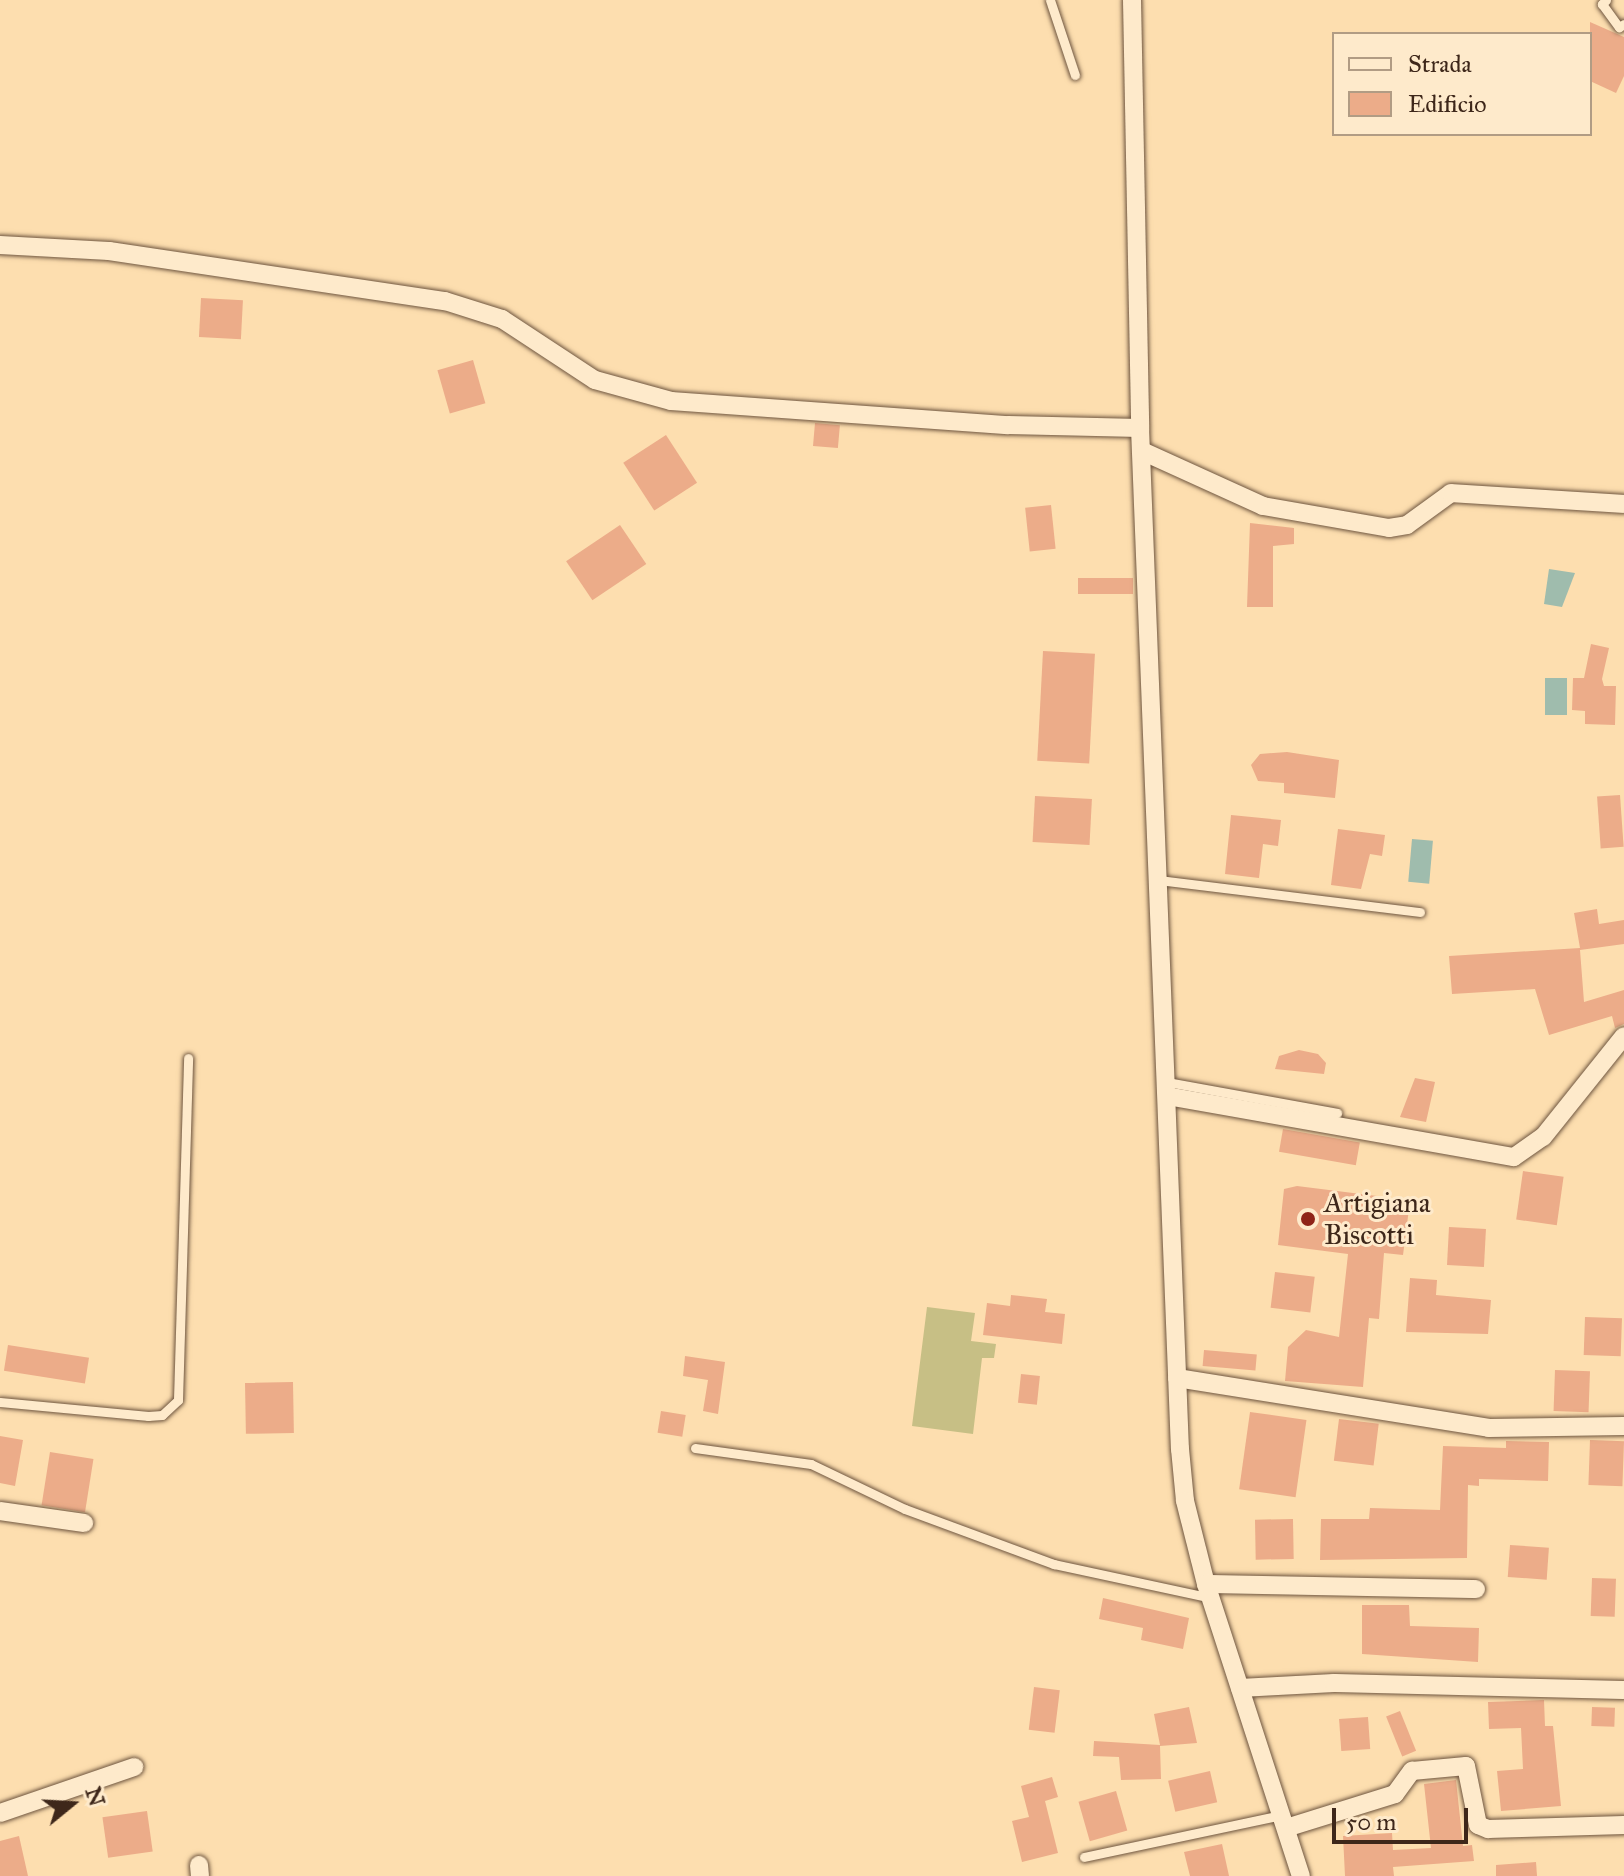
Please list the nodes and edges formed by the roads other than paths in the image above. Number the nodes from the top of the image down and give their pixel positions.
1 (1050, 0) edge
2 (1132, 0) edge
3 (1606, 0) edge
4 (1624, 24) edge
5 (1075, 75) dead end
6 (0, 245) edge
7 (1140, 428) junction
8 (1142, 451) junction
9 (1624, 504) edge
10 (1159, 880) junction
11 (1420, 912) dead end
12 (1624, 1036) edge
13 (188, 1058) dead end
14 (1167, 1089) junction
15 (1337, 1113) dead end
16 (1177, 1378) junction
17 (0, 1402) edge
18 (1624, 1426) edge
19 (695, 1448) dead end
20 (0, 1511) edge
21 (84, 1523) dead end
22 (1476, 1589) dead end
23 (1208, 1591) junction
24 (1240, 1688) junction
25 (1624, 1690) edge
26 (134, 1767) dead end
27 (0, 1813) edge
28 (1283, 1821) junction
29 (1624, 1825) edge
30 (1084, 1857) dead end
31 (1301, 1876) edge

1 - 5 lane
2 - 7 street
3 - 4 lane
6 - 7 street
7 - 8 street
8 - 9 street
8 - 10 street
10 - 11 lane
10 - 14 street
12 - 14 street
13 - 17 lane
14 - 15 lane
14 - 16 street
16 - 18 street
16 - 23 street
19 - 23 lane
20 - 21 street
22 - 23 street
23 - 24 street
24 - 25 street
24 - 28 street
26 - 27 street
28 - 29 street
28 - 30 lane
28 - 31 street

